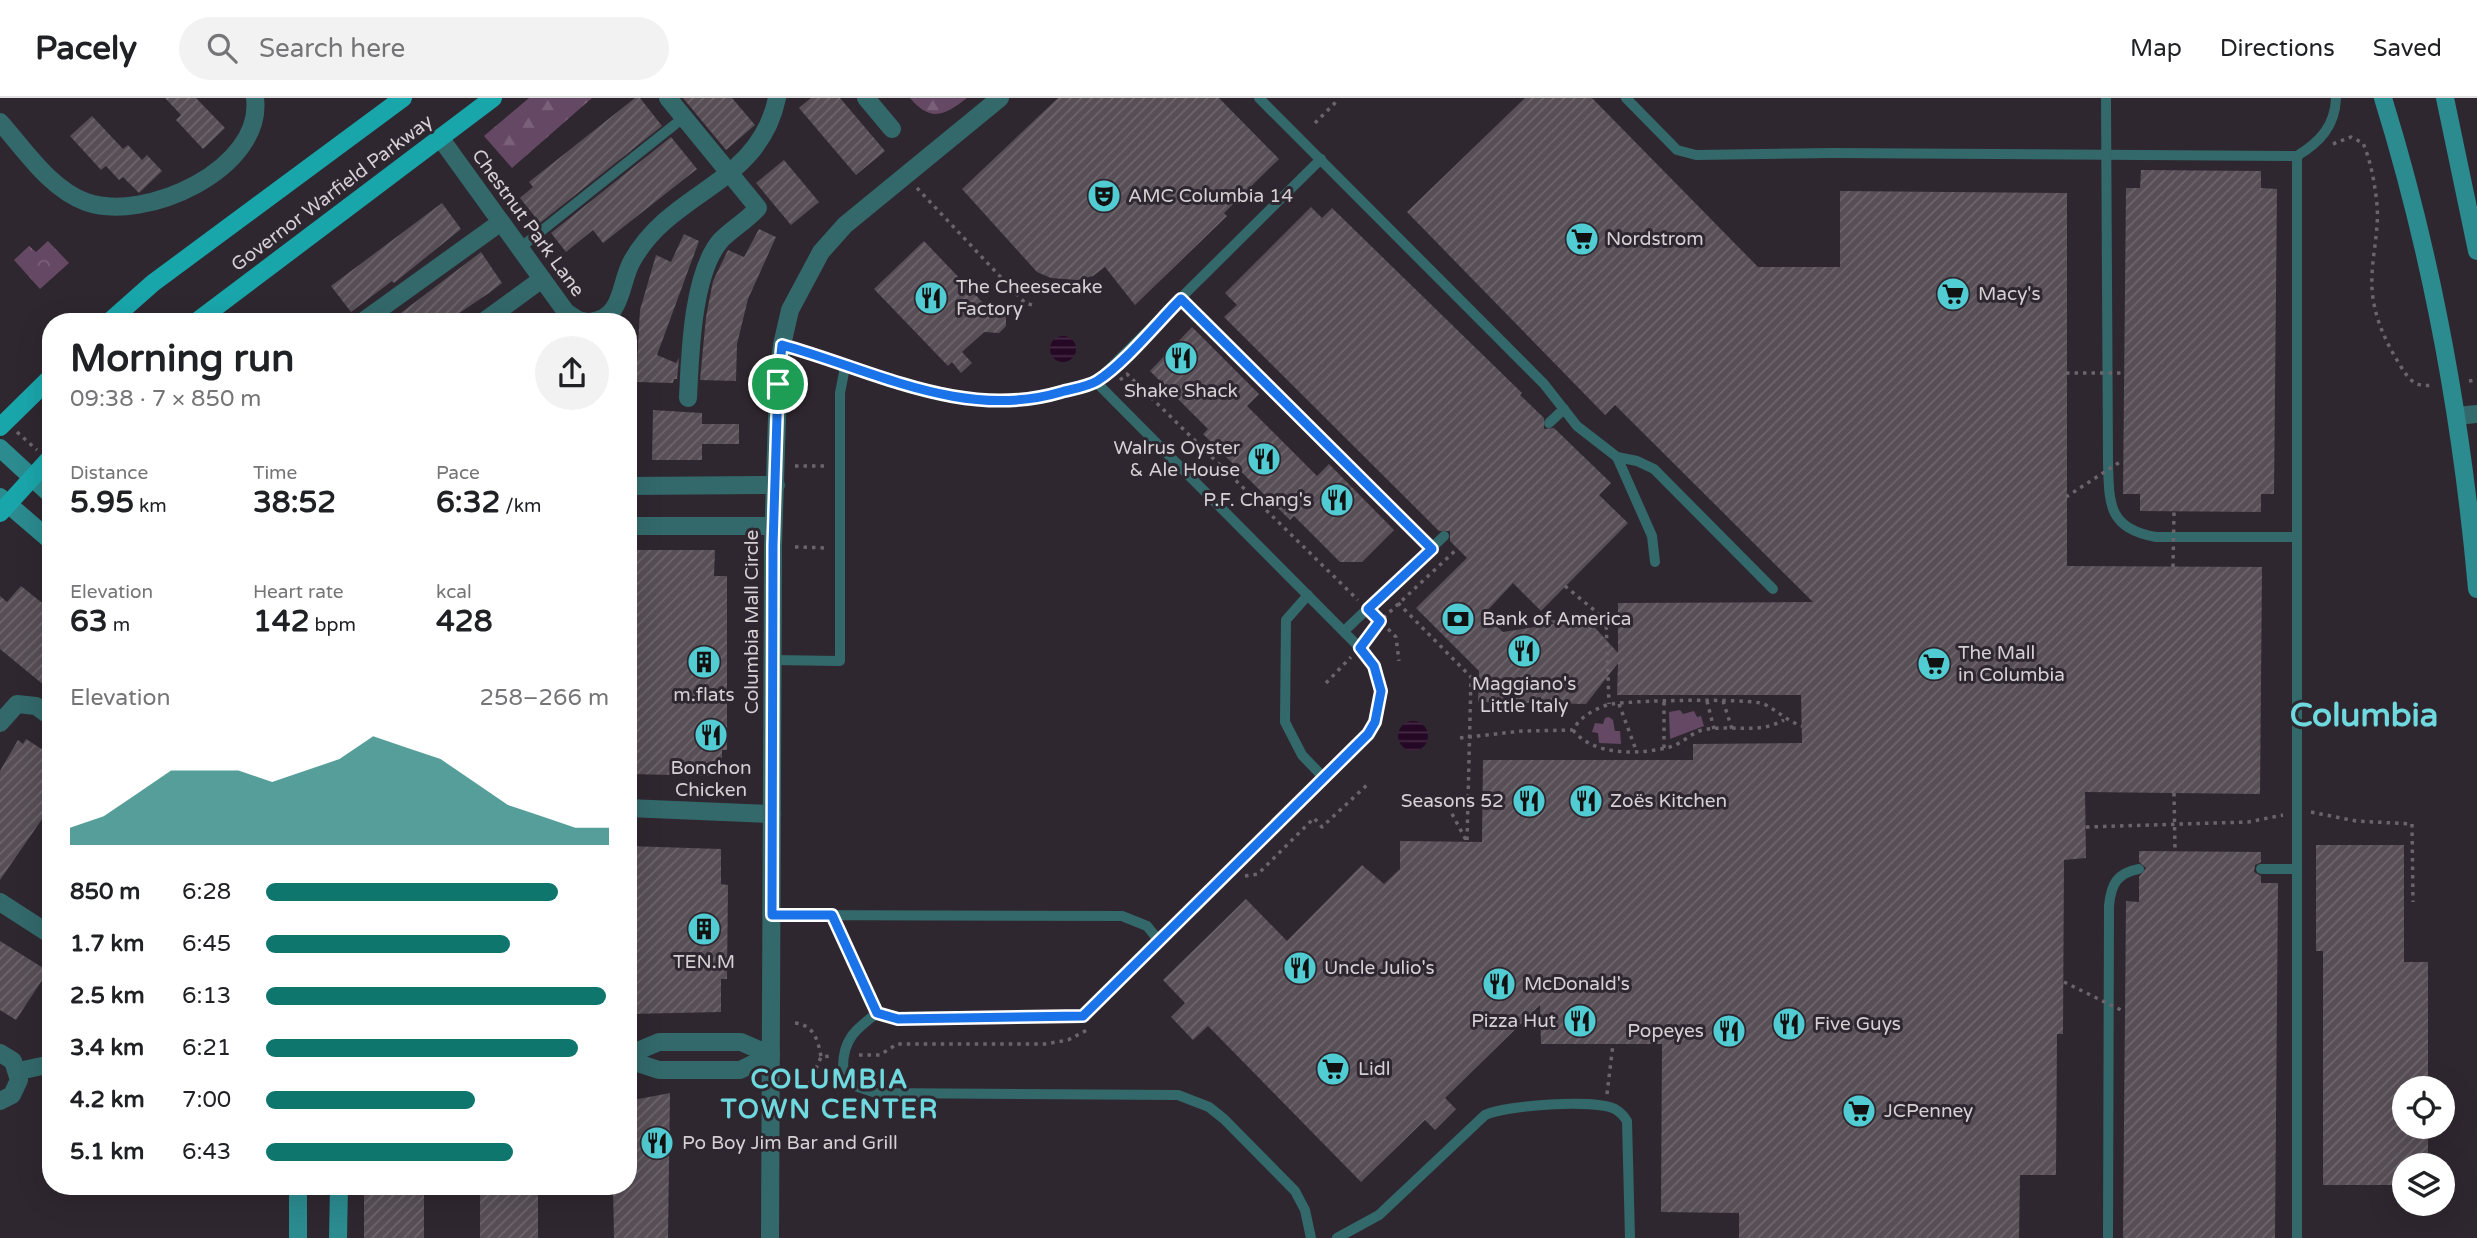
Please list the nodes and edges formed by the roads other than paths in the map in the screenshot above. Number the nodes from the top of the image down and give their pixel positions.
1 (254, 98) edge
2 (403, 98) edge
3 (493, 98) edge
4 (668, 98) edge
5 (777, 98) edge
6 (866, 98) edge
7 (1000, 98) edge
8 (1259, 98) edge
9 (1626, 98) edge
10 (2106, 98) edge
11 (2336, 98) edge
12 (2383, 98) edge
13 (2445, 98) edge
14 (683, 118) junction
15 (0, 122) edge
16 (892, 129) dead end
17 (441, 139) junction
18 (2107, 153) junction
19 (2297, 156) junction
20 (1321, 159) junction
21 (729, 173) junction
22 (501, 222) junction
23 (520, 248) junction
24 (2477, 251) edge
25 (542, 279) junction
26 (1181, 299) junction
27 (119, 313) edge
28 (208, 313) edge
29 (375, 313) edge
30 (495, 313) edge
31 (568, 313) edge
32 (611, 313) edge
33 (782, 345) junction
34 (845, 367) junction
35 (1096, 382) junction
36 (42, 386) edge
37 (688, 398) dead end
38 (1564, 409) junction
39 (2477, 414) edge
40 (2457, 416) junction
41 (3, 424) edge
42 (1549, 424) dead end
43 (0, 448) edge
44 (1616, 457) junction
45 (42, 466) edge
46 (31, 477) junction
47 (776, 485) junction
48 (637, 486) edge
49 (42, 487) edge
50 (3, 505) edge
51 (637, 526) edge
52 (773, 526) junction
53 (42, 534) edge
54 (1444, 536) dead end
55 (2297, 537) junction
56 (1432, 549) junction
57 (1655, 562) dead end
58 (1773, 589) dead end
59 (2477, 589) edge
60 (1308, 595) junction
61 (1344, 631) junction
62 (772, 660) junction
63 (42, 710) edge
64 (0, 723) edge
65 (1325, 779) junction
66 (637, 808) edge
67 (772, 814) junction
68 (2139, 869) dead end
69 (2261, 869) dead end
70 (2297, 869) junction
71 (0, 902) edge
72 (772, 915) junction
73 (832, 915) junction
74 (42, 929) edge
75 (1160, 942) junction
76 (877, 1013) junction
77 (0, 1053) edge
78 (637, 1053) edge
79 (771, 1055) junction
80 (637, 1061) edge
81 (42, 1066) edge
82 (19, 1071) junction
83 (0, 1101) edge
84 (298, 1195) edge
85 (339, 1195) edge
86 (298, 1238) edge
87 (338, 1238) edge
88 (771, 1238) edge
89 (1311, 1238) edge
90 (1338, 1238) edge
91 (1630, 1238) edge
92 (2108, 1238) edge
93 (2297, 1238) edge

1 - 15 street
2 - 27 main road, Governor Warfield Parkway
3 - 17 main road, Governor Warfield Parkway
4 - 14 street
5 - 21 street, Chestnut Park Lane
6 - 16 street
7 - 33 street, Columbia Mall Circle
8 - 20 lane
9 - 18 lane
10 - 18 lane
11 - 19 lane
12 - 40 main road
13 - 24 main road
14 - 21 street
14 - 23 lane
17 - 22 street, Chestnut Park Lane
17 - 28 main road, Governor Warfield Parkway
18 - 19 lane
18 - 55 lane
19 - 55 lane
20 - 26 lane
20 - 38 lane
21 - 32 street, Chestnut Park Lane
21 - 37 street
22 - 23 street, Chestnut Park Lane
22 - 29 street
23 - 25 street, Chestnut Park Lane
25 - 30 street
25 - 31 street, Chestnut Park Lane
26 - 35 lane
26 - 56 lane
33 - 34 lane
33 - 47 street, Columbia Mall Circle
34 - 35 lane
34 - 62 lane
35 - 60 lane
36 - 41 main road
38 - 42 lane
38 - 44 lane
39 - 40 street
40 - 59 main road
43 - 46 main road
44 - 57 lane
44 - 58 lane
45 - 46 main road
46 - 49 main road
46 - 50 main road
47 - 48 street
47 - 52 street, Columbia Mall Circle
50 - 53 main road
51 - 52 street
52 - 62 street, Columbia Mall Circle
54 - 56 lane
55 - 70 lane
56 - 61 lane
60 - 61 lane
60 - 65 lane
61 - 65 lane
62 - 67 street, Columbia Mall Circle
63 - 64 street
65 - 75 lane
66 - 67 street
67 - 72 street, Columbia Mall Circle
68 - 92 lane
69 - 70 lane
70 - 93 lane
71 - 74 street
72 - 73 lane
72 - 79 street, Columbia Mall Circle
73 - 75 lane
73 - 76 lane
75 - 76 lane
76 - 89 lane
77 - 82 street
78 - 79 street
79 - 80 street
79 - 88 street, Columbia Mall Circle
81 - 82 street
82 - 83 street
84 - 86 main road
85 - 87 main road
90 - 91 lane

